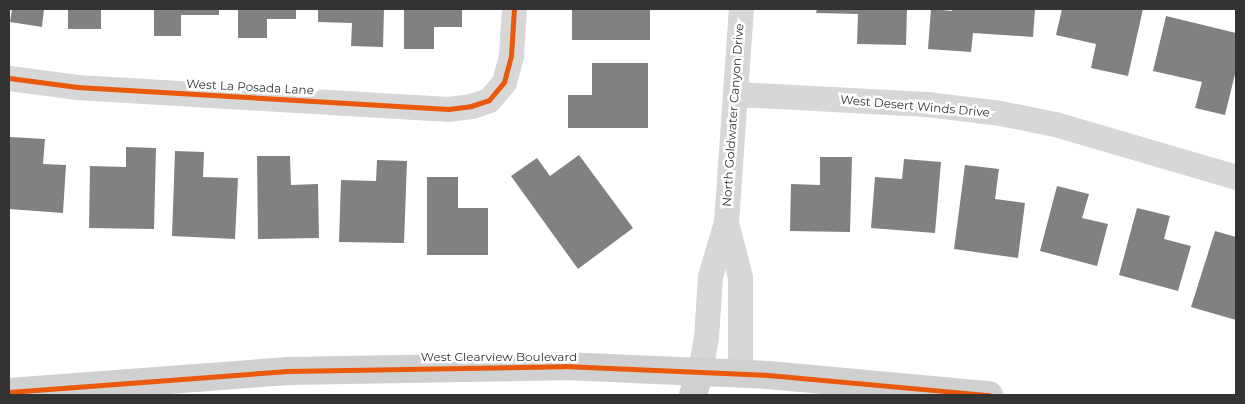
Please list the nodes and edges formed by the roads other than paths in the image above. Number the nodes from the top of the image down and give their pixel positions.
1 (514, 9) edge
2 (741, 9) edge
3 (9, 78) edge
4 (736, 94) junction
5 (1236, 177) edge
6 (726, 222) junction
7 (697, 383) edge
8 (741, 384) edge
9 (9, 392) edge
10 (989, 395) edge

1 - 3 street, West La Posada Lane
2 - 4 street, North Goldwater Canyon Drive
4 - 5 street, West Desert Winds Drive
4 - 6 street, North Goldwater Canyon Drive
6 - 7 street, North Goldwater Canyon Drive
6 - 8 street, North Goldwater Canyon Drive
7 - 8 street, West Clearview Boulevard
7 - 9 street, West Clearview Boulevard
8 - 10 street, West Clearview Boulevard

